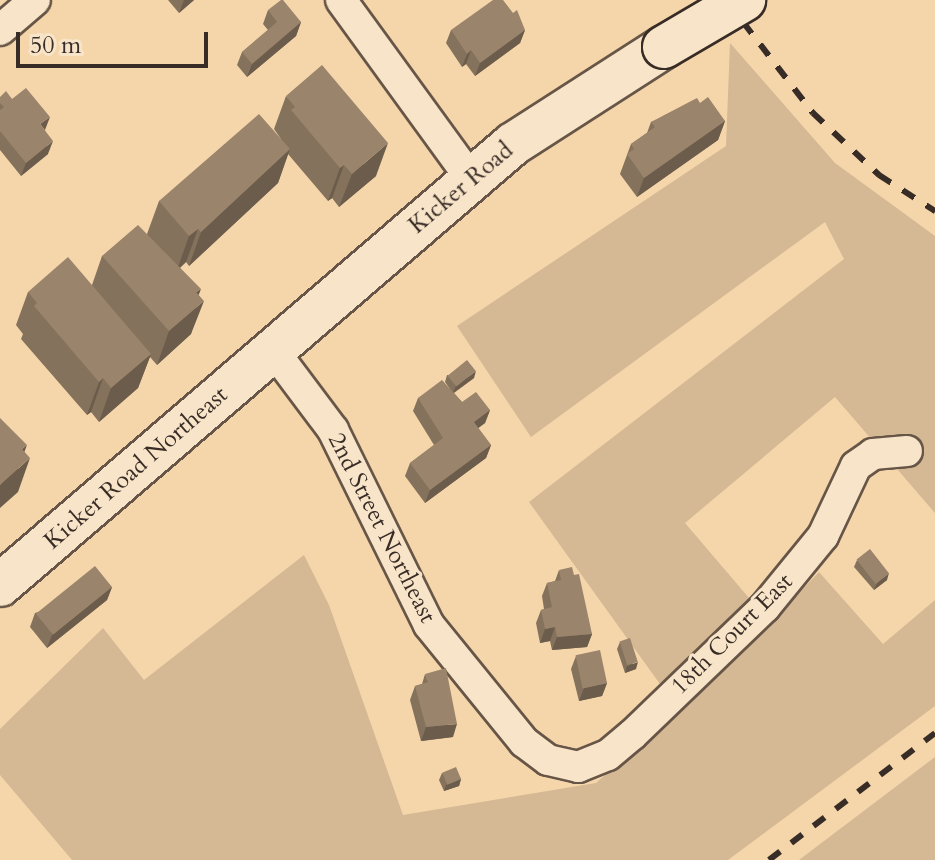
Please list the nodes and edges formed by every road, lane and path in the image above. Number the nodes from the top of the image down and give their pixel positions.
1 (35, 0) edge
2 (341, 0) edge
3 (744, 0) edge
4 (0, 30) edge
5 (471, 179) junction
6 (273, 350) junction
7 (907, 451) dead end
8 (0, 585) edge
9 (565, 764) joint

1 - 4 street
2 - 5 street
3 - 5 main road, Kicker Road, bridge
5 - 6 main road, Kicker Road
6 - 8 main road, Kicker Road Northeast
6 - 9 street, 2nd Street Northeast
7 - 9 street, 18th Court East

